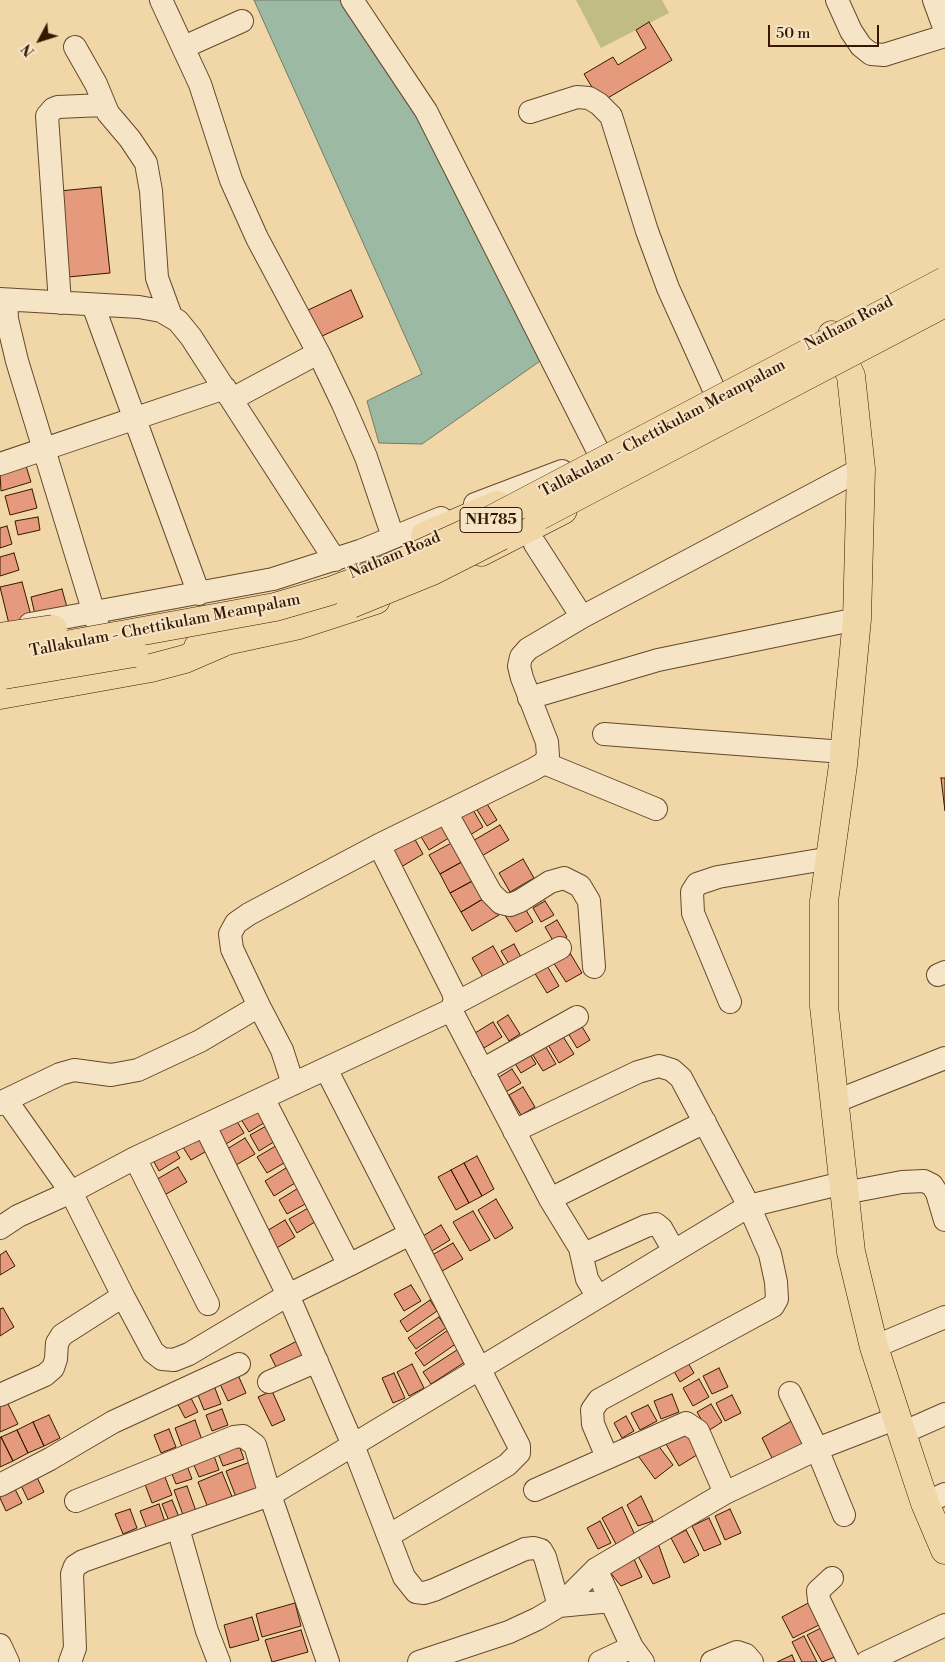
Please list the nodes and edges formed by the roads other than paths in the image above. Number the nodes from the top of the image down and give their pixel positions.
1 (161, 0) edge
2 (352, 0) edge
3 (837, 0) edge
4 (934, 0) edge
5 (242, 21) dead end
6 (945, 30) edge
7 (945, 36) edge
8 (75, 47) dead end
9 (184, 47) junction
10 (103, 105) junction
11 (530, 112) dead end
12 (945, 275) edge
13 (945, 281) edge
14 (3, 299) edge
15 (60, 303) junction
16 (945, 303) edge
17 (93, 305) junction
18 (945, 309) edge
19 (171, 316) junction
20 (831, 333) junction
21 (318, 353) junction
22 (846, 360) junction
23 (228, 393) junction
24 (716, 394) junction
25 (133, 419) junction
26 (45, 449) junction
27 (596, 458) junction
28 (0, 464) edge
29 (861, 469) junction
30 (523, 496) junction
31 (393, 537) junction
32 (535, 544) dead end
33 (335, 560) junction
34 (199, 594) junction
35 (582, 617) junction
36 (857, 619) junction
37 (97, 622) junction
38 (0, 630) edge
39 (0, 637) edge
40 (222, 643) junction
41 (0, 649) edge
42 (0, 657) edge
43 (106, 664) junction
44 (0, 676) edge
45 (0, 682) edge
46 (0, 696) edge
47 (529, 698) junction
48 (604, 734) dead end
49 (844, 752) junction
50 (544, 763) junction
51 (656, 809) dead end
52 (446, 812) junction
53 (379, 845) junction
54 (831, 858) junction
55 (560, 948) dead end
56 (594, 967) dead end
57 (730, 1002) dead end
58 (260, 1006) junction
59 (452, 1007) junction
60 (578, 1017) dead end
61 (945, 1058) edge
62 (326, 1069) junction
63 (482, 1070) junction
64 (292, 1084) junction
65 (263, 1098) junction
66 (3, 1102) edge
67 (834, 1102) junction
68 (704, 1122) junction
69 (205, 1126) junction
70 (514, 1131) junction
71 (135, 1158) junction
72 (844, 1188) junction
73 (71, 1192) junction
74 (550, 1199) junction
75 (748, 1206) junction
76 (945, 1220) edge
77 (0, 1228) edge
78 (410, 1234) junction
79 (580, 1248) junction
80 (674, 1251) junction
81 (349, 1265) junction
82 (288, 1295) junction
83 (123, 1296) junction
84 (598, 1297) junction
85 (208, 1304) dead end
86 (945, 1317) edge
87 (874, 1347) junction
88 (162, 1359) junction
89 (317, 1361) junction
90 (239, 1364) dead end
91 (479, 1369) junction
92 (269, 1382) dead end
93 (3, 1387) edge
94 (790, 1393) dead end
95 (163, 1399) junction
96 (945, 1414) edge
97 (899, 1426) junction
98 (353, 1445) junction
99 (817, 1449) junction
100 (607, 1458) junction
101 (0, 1485) edge
102 (535, 1490) dead end
103 (725, 1493) junction
104 (270, 1496) junction
105 (935, 1499) edge
106 (76, 1501) dead end
107 (844, 1515) dead end
108 (178, 1528) junction
109 (388, 1536) junction
110 (945, 1550) edge
111 (596, 1570) junction
112 (832, 1578) dead end
113 (611, 1601) junction
114 (559, 1606) junction
115 (945, 1624) edge
116 (0, 1645) edge
117 (637, 1654) edge
118 (8, 1662) edge
119 (70, 1662) edge
120 (219, 1662) edge
121 (328, 1662) edge
122 (419, 1662) edge
123 (600, 1662) edge
124 (712, 1662) edge
125 (752, 1662) edge
126 (849, 1662) edge
127 (867, 1662) edge

1 - 9 street
2 - 27 street
3 - 7 street
4 - 6 street
5 - 9 street
8 - 10 street
9 - 21 street
10 - 15 street
10 - 19 street
11 - 24 street
12 - 20 main road, Natham Road
13 - 42 main road, Tallakulam - Chettikulam Meampalam / NH785, bridge
14 - 15 street
14 - 26 street
15 - 17 street
16 - 44 main road, Tallakulam - Chettikulam Meampalam / NH785, bridge
17 - 19 street
17 - 25 street
18 - 22 main road, Natham Road
19 - 23 street
20 - 22 main road
20 - 24 main road, Natham Road
21 - 23 street
21 - 31 street
22 - 29 main road
22 - 40 main road, Natham Road
23 - 25 street
23 - 33 street
24 - 27 main road, Natham Road
25 - 26 street
25 - 34 street
26 - 28 street
26 - 37 street
27 - 30 main road, Natham Road
27 - 31 street
29 - 35 street
29 - 36 main road
30 - 37 main road, Natham Road
30 - 39 main road, bridge
31 - 33 street
32 - 35 street
33 - 34 street
34 - 37 street
35 - 47 street
36 - 47 street
36 - 49 main road
37 - 38 street
37 - 41 main road, Natham Road
37 - 43 street
40 - 43 main road, Natham Road
40 - 46 main road
43 - 45 main road, Natham Road
47 - 50 street
48 - 49 street
49 - 54 main road
50 - 51 street
50 - 52 street
52 - 53 street
52 - 56 street
53 - 58 street
53 - 59 street
54 - 57 street
54 - 67 main road
55 - 59 street
58 - 64 street
58 - 66 street
59 - 62 street
59 - 63 street
60 - 63 street
61 - 67 street
62 - 64 street
62 - 78 street
63 - 70 street
64 - 65 street
65 - 69 street
65 - 81 street
66 - 73 street
67 - 72 main road
68 - 70 street
68 - 74 street
68 - 75 street
69 - 71 street
69 - 82 street
70 - 74 street
71 - 73 street
71 - 85 street
72 - 75 street
72 - 76 street
72 - 87 main road
73 - 77 street
73 - 83 street
74 - 79 street
75 - 80 street
75 - 100 street
78 - 81 street
78 - 91 street
79 - 80 street
79 - 84 street
80 - 84 street
81 - 82 street
82 - 88 street
82 - 89 street
83 - 88 street
83 - 93 street
84 - 91 street
86 - 87 street
87 - 97 main road
88 - 95 street
89 - 92 street
89 - 98 street
90 - 95 street
91 - 98 street
91 - 109 street
94 - 99 street
95 - 101 street
96 - 97 street
97 - 99 street
97 - 105 main road
98 - 104 street
98 - 109 street
99 - 103 street
99 - 107 street
100 - 102 street
100 - 103 street
103 - 111 street
104 - 106 street
104 - 108 street
104 - 121 street
105 - 110 main road
108 - 119 street
108 - 120 street
109 - 114 street
111 - 113 street
111 - 114 street
112 - 126 street
113 - 114 street
113 - 117 street
114 - 122 street
115 - 127 street
116 - 118 street
117 - 123 street
124 - 125 street

